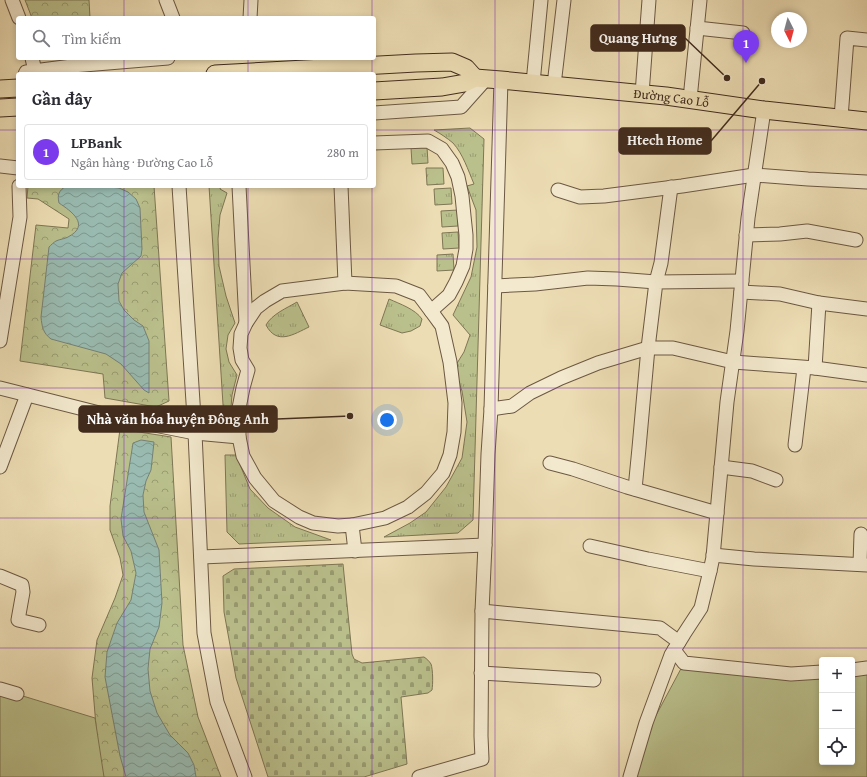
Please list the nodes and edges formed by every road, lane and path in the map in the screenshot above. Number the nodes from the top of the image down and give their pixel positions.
1 (12, 0) edge
2 (166, 0) edge
3 (251, 0) edge
4 (541, 0) edge
5 (564, 0) edge
6 (649, 0) edge
7 (700, 0) edge
8 (18, 16) edge
9 (173, 16) edge
10 (250, 16) edge
11 (697, 28) junction
12 (743, 33) dead end
13 (867, 40) edge
14 (160, 60) edge
15 (370, 60) edge
16 (416, 63) junction
17 (31, 68) edge
18 (127, 68) edge
19 (252, 72) edge
20 (488, 79) junction
21 (533, 83) junction
22 (554, 85) junction
23 (376, 91) edge
24 (642, 94) junction
25 (690, 99) junction
26 (16, 107) edge
27 (0, 108) edge
28 (764, 110) junction
29 (376, 113) edge
30 (841, 118) junction
31 (867, 121) edge
32 (376, 143) edge
33 (0, 166) edge
34 (16, 168) edge
35 (754, 175) junction
36 (867, 182) edge
37 (19, 188) edge
38 (179, 188) edge
39 (239, 188) edge
40 (341, 188) edge
41 (671, 188) junction
42 (558, 190) dead end
43 (746, 235) junction
44 (856, 240) dead end
45 (656, 282) junction
46 (345, 283) junction
47 (495, 286) junction
48 (741, 286) junction
49 (819, 303) junction
50 (867, 309) edge
51 (431, 311) junction
52 (246, 323) junction
53 (0, 341) edge
54 (648, 348) junction
55 (733, 362) junction
56 (810, 368) junction
57 (867, 375) edge
58 (0, 388) edge
59 (27, 395) junction
60 (491, 409) junction
61 (195, 433) junction
62 (239, 436) junction
63 (795, 445) dead end
64 (550, 463) dead end
65 (0, 467) edge
66 (721, 467) junction
67 (776, 480) dead end
68 (635, 489) junction
69 (717, 512) junction
70 (352, 525) junction
71 (861, 534) dead end
72 (485, 545) junction
73 (590, 546) dead end
74 (355, 551) junction
75 (713, 554) junction
76 (201, 557) junction
77 (864, 564) edge
78 (710, 571) junction
79 (0, 576) edge
80 (482, 611) junction
81 (39, 625) dead end
82 (677, 646) junction
83 (867, 668) edge
84 (855, 670) edge
85 (481, 672) junction
86 (819, 672) edge
87 (594, 680) dead end
88 (0, 689) edge
89 (17, 694) dead end
90 (245, 777) edge
91 (419, 777) edge
92 (630, 777) edge

1 - 8 street
2 - 9 street
3 - 10 street
4 - 21 street
5 - 22 street
6 - 24 street
7 - 11 street
11 - 12 street
11 - 25 street
13 - 30 street
14 - 18 street
15 - 16 street
16 - 19 main road
16 - 20 main road
17 - 18 street
20 - 21 main road, Đường Cao Lỗ
20 - 23 main road, Đường Cao Lỗ
20 - 29 street
20 - 47 street
21 - 22 main road, Đường Cao Lỗ
22 - 24 main road, Đường Cao Lỗ
24 - 25 main road, Đường Cao Lỗ
25 - 28 main road, Đường Cao Lỗ
26 - 27 main road
28 - 30 main road, Đường Cao Lỗ
28 - 35 street
30 - 31 main road, Đường Cao Lỗ
32 - 51 street
33 - 34 street
35 - 36 street
35 - 41 street
35 - 43 street
37 - 53 street
38 - 61 street
39 - 52 street
40 - 46 street
41 - 42 street
41 - 45 street
43 - 44 street
43 - 48 street
45 - 47 street
45 - 48 street
45 - 54 street
46 - 51 street
46 - 52 street
47 - 60 street
48 - 49 street
48 - 55 street
49 - 50 street
49 - 56 street
51 - 70 street
52 - 62 street
54 - 55 street
54 - 60 street
54 - 68 street
55 - 56 street
55 - 66 street
56 - 57 street
56 - 63 street
58 - 59 street
59 - 61 street
59 - 65 street
60 - 72 street
61 - 62 street
61 - 76 street
62 - 70 street
64 - 68 street
66 - 67 street
66 - 69 street
68 - 69 street
69 - 75 street
70 - 74 street
71 - 77 street
72 - 74 street
72 - 80 street
73 - 78 street
74 - 76 street
75 - 77 street
75 - 78 street
76 - 90 street
78 - 82 street
79 - 81 street
80 - 82 street
80 - 85 street
82 - 86 street
82 - 92 street
83 - 84 street
85 - 87 street
85 - 91 street
88 - 89 street

